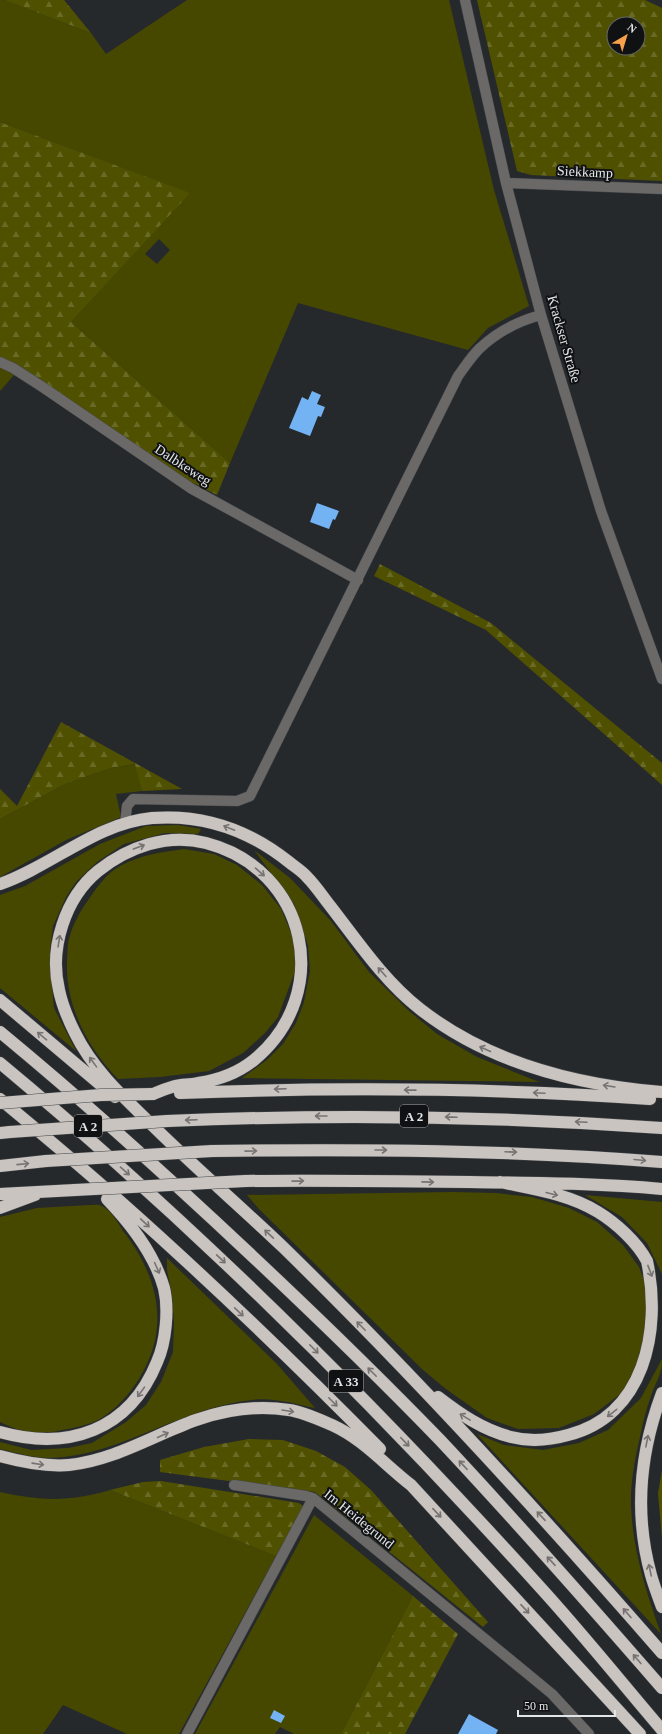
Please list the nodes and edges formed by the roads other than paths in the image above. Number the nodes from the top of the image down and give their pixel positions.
1 (465, 0) edge
2 (506, 182) junction
3 (662, 190) edge
4 (541, 315) junction
5 (0, 362) edge
6 (358, 580) junction
7 (662, 679) edge
8 (125, 824) junction
9 (0, 884) edge
10 (0, 1000) edge
11 (0, 1032) edge
12 (0, 1063) edge
13 (662, 1092) edge
14 (153, 1094) junction
15 (0, 1099) edge
16 (662, 1100) edge
17 (0, 1103) edge
18 (662, 1128) edge
19 (5, 1132) edge
20 (168, 1141) junction
21 (62, 1152) junction
22 (662, 1162) edge
23 (0, 1166) edge
24 (500, 1182) junction
25 (662, 1189) edge
26 (50, 1190) junction
27 (0, 1194) edge
28 (0, 1208) edge
29 (399, 1363) junction
30 (662, 1393) edge
31 (0, 1432) edge
32 (0, 1456) edge
33 (234, 1485) dead end
34 (410, 1485) junction
35 (313, 1498) junction
36 (662, 1607) edge
37 (662, 1653) edge
38 (662, 1688) edge
39 (662, 1730) edge
40 (187, 1734) edge
41 (589, 1734) edge
42 (640, 1734) edge

1 - 2 street, Krackser Straße
2 - 3 street, Siekkamp
2 - 4 street, Krackser Straße
4 - 6 street
4 - 7 street, Krackser Straße
5 - 6 street, Dalbkeweg
6 - 8 street
8 - 9 highway
13 -> 8 highway
20 -> 10 highway
38 -> 11 highway, A 33
12 -> 39 highway, A 33
16 -> 14 highway
14 - 17 highway, bridge
20 -> 14 highway
15 - 21 highway
18 -> 19 highway, A 2, bridge
29 -> 20 highway
21 -> 31 highway
21 -> 34 highway
23 -> 22 highway, A 2, bridge
24 - 25 highway
26 -> 24 highway, bridge
24 -> 29 highway
26 - 27 highway
26 - 28 highway
37 -> 29 highway
36 -> 30 highway
32 -> 34 highway
33 - 35 street
34 -> 42 highway
35 - 40 street, Im Heidegrund
35 - 41 street, Im Heidegrund

